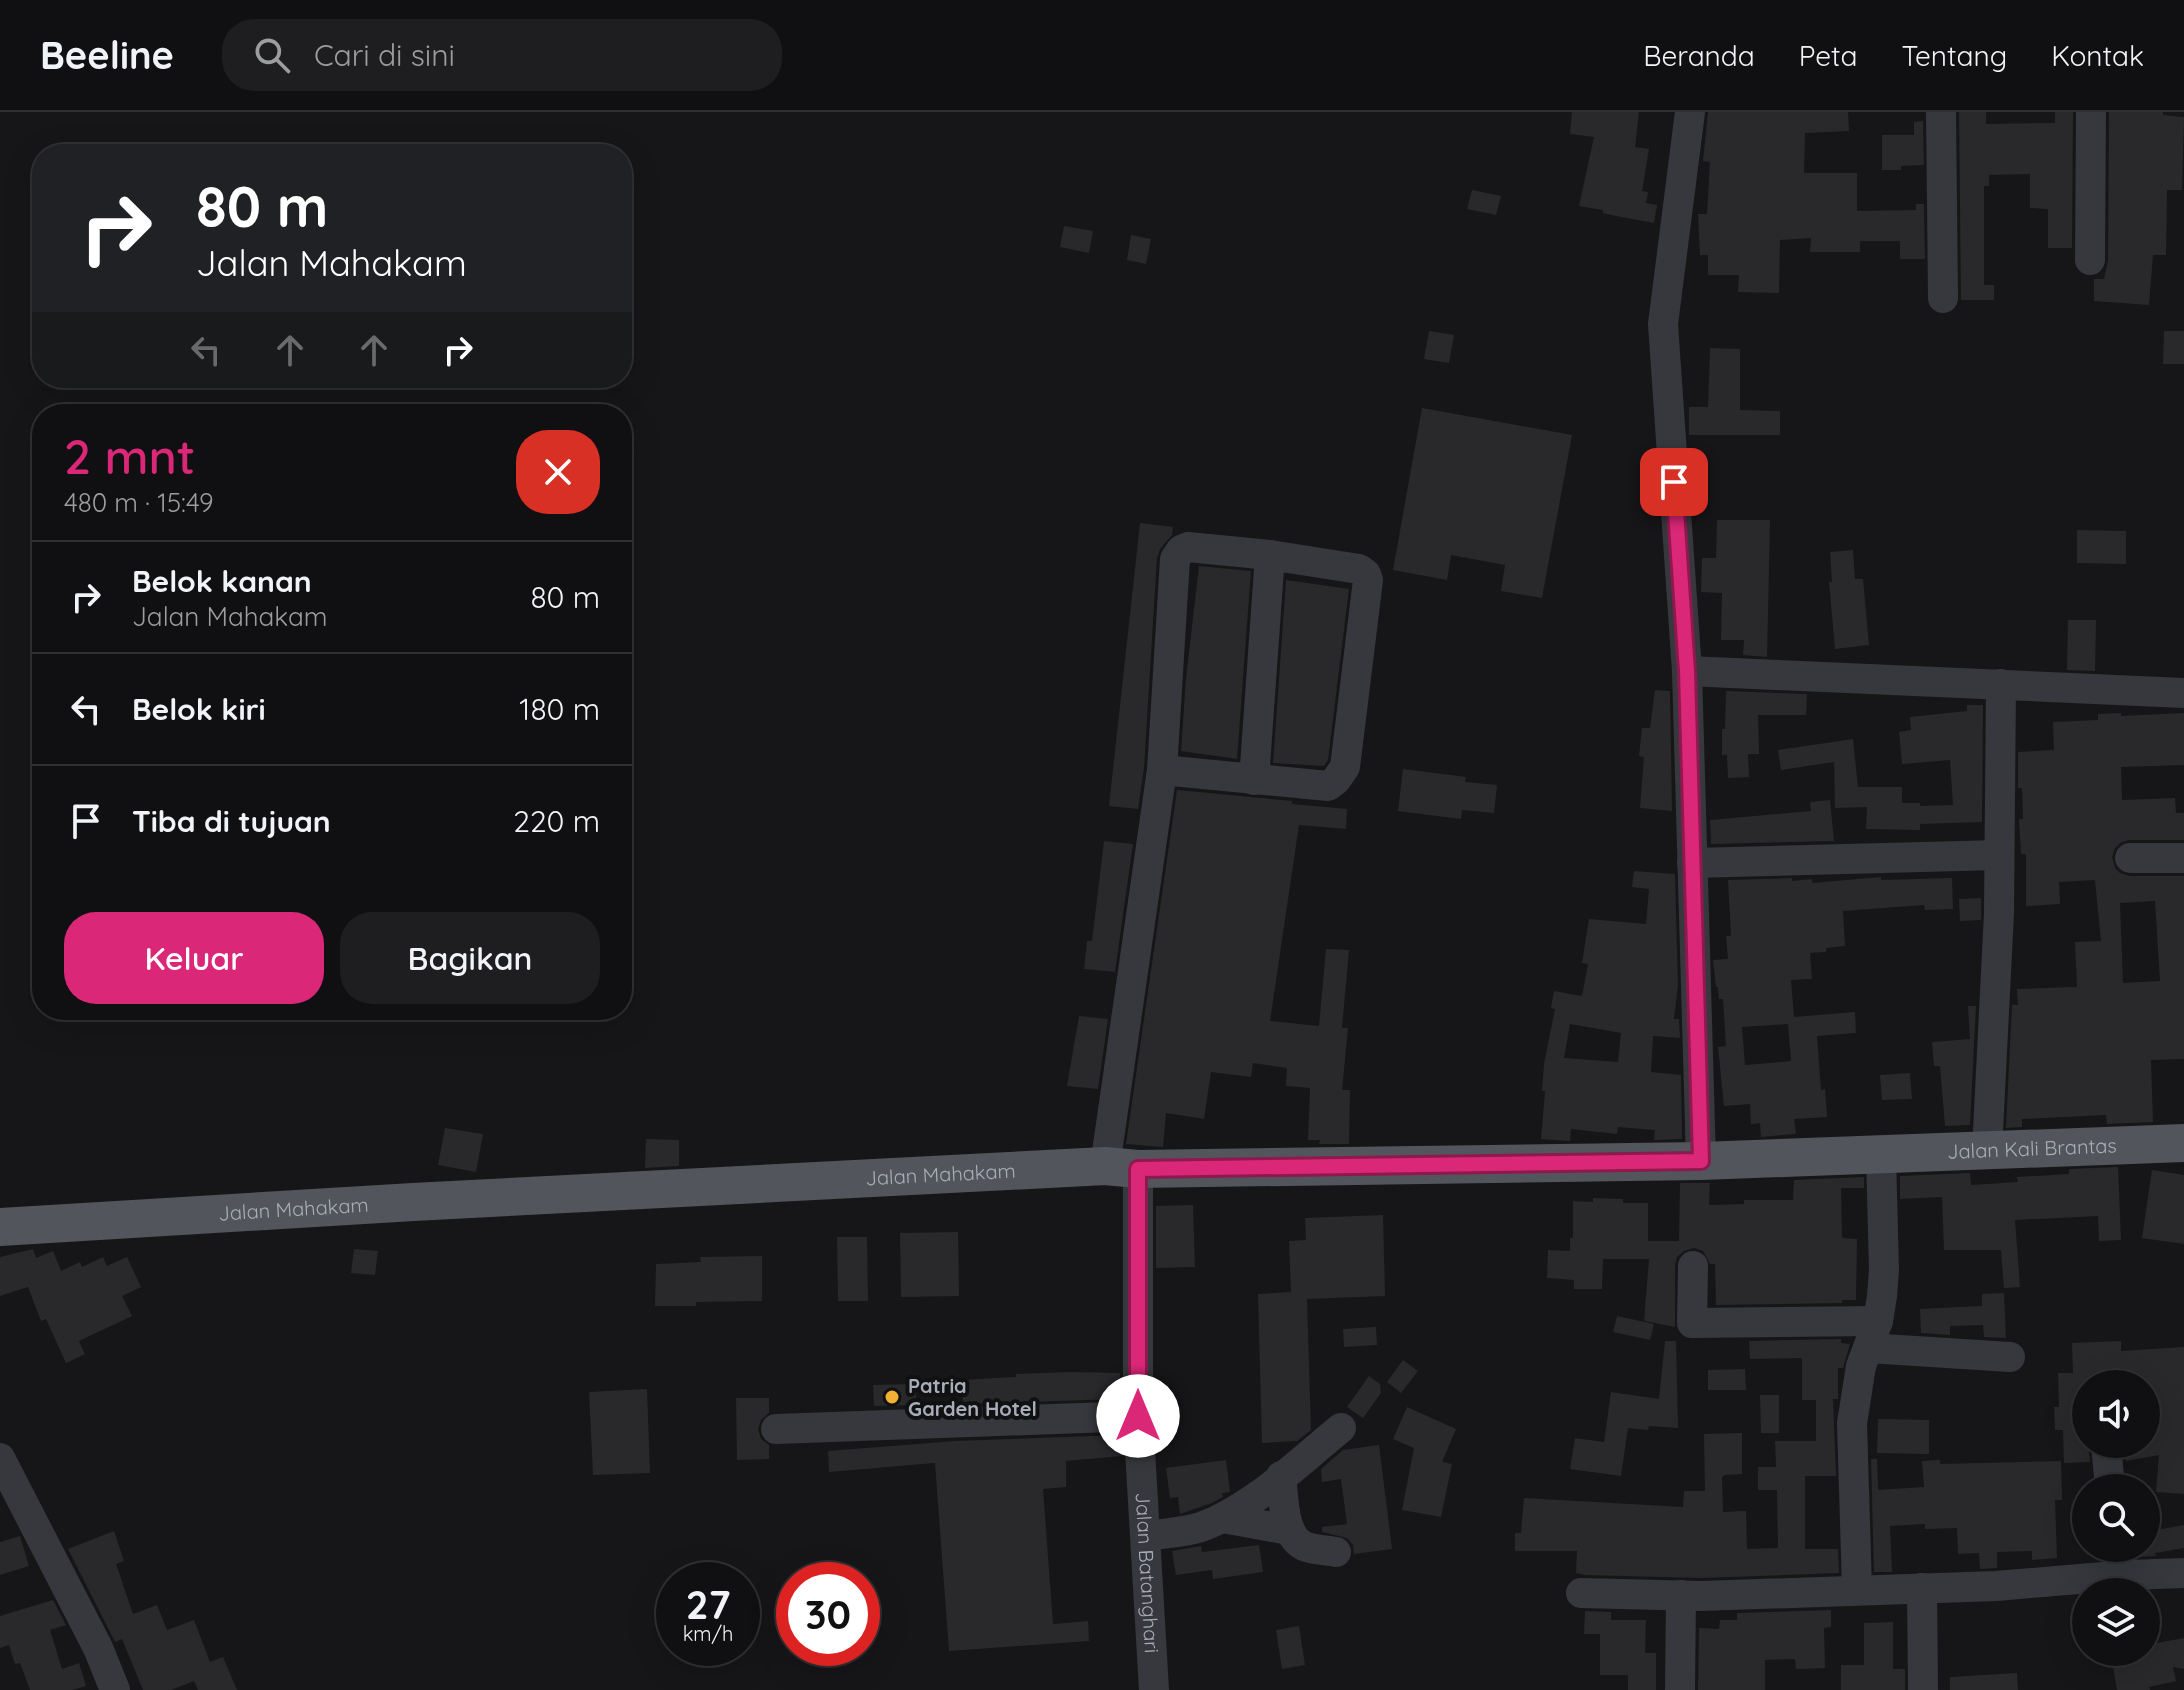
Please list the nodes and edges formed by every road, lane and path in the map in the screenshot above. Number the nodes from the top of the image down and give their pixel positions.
1 (1690, 112) edge
2 (1941, 112) edge
3 (2091, 112) edge
4 (2090, 260) dead end
5 (1943, 298) dead end
6 (1270, 555) junction
7 (1687, 671) junction
8 (2001, 684) junction
9 (2184, 693) edge
10 (1162, 770) junction
11 (1254, 780) junction
12 (1999, 855) junction
13 (2130, 858) dead end
14 (2184, 858) edge
15 (1692, 863) junction
16 (2184, 1143) edge
17 (1987, 1151) junction
18 (1881, 1155) junction
19 (1701, 1161) junction
20 (1122, 1168) junction
21 (0, 1227) edge
22 (1693, 1266) dead end
23 (1873, 1334) junction
24 (2010, 1357) dead end
25 (1138, 1416) junction
26 (1341, 1428) dead end
27 (776, 1429) dead end
28 (0, 1458) edge
29 (1281, 1476) junction
30 (1223, 1518) junction
31 (1289, 1530) junction
32 (1146, 1536) junction
33 (1336, 1552) dead end
34 (2116, 1562) edge
35 (2184, 1573) edge
36 (1922, 1588) junction
37 (1857, 1589) junction
38 (1581, 1593) dead end
39 (1681, 1595) junction
40 (115, 1690) edge
41 (1154, 1690) edge
42 (1680, 1690) edge
43 (1923, 1690) edge

1 - 7 street
2 - 5 street
3 - 4 street
6 - 10 street, Jalan Batanghari
6 - 11 street
6 - 11 street, Jalan Batanghari
7 - 8 street
7 - 15 street
8 - 9 street
8 - 12 street
10 - 11 street
10 - 20 street, Jalan Batanghari
12 - 15 street
12 - 17 street
13 - 14 street
15 - 19 street
16 - 17 main road, Jalan Kali Brantas
17 - 18 main road, Jalan Kali Brantas
18 - 19 main road, Jalan Mahakam
18 - 23 street
19 - 20 main road, Jalan Mahakam
20 - 21 main road, Jalan Mahakam
20 - 25 street, Jalan Batanghari
22 - 23 street
23 - 24 street
23 - 37 street
25 - 27 street
25 - 32 street, Jalan Batanghari
26 - 29 street
28 - 40 street
29 - 30 street
29 - 31 street
30 - 31 street
30 - 32 street
31 - 33 street
32 - 41 street, Jalan Batanghari
34 - 35 street
34 - 36 street
36 - 37 street
36 - 43 street
37 - 39 street
38 - 39 street
39 - 42 street

